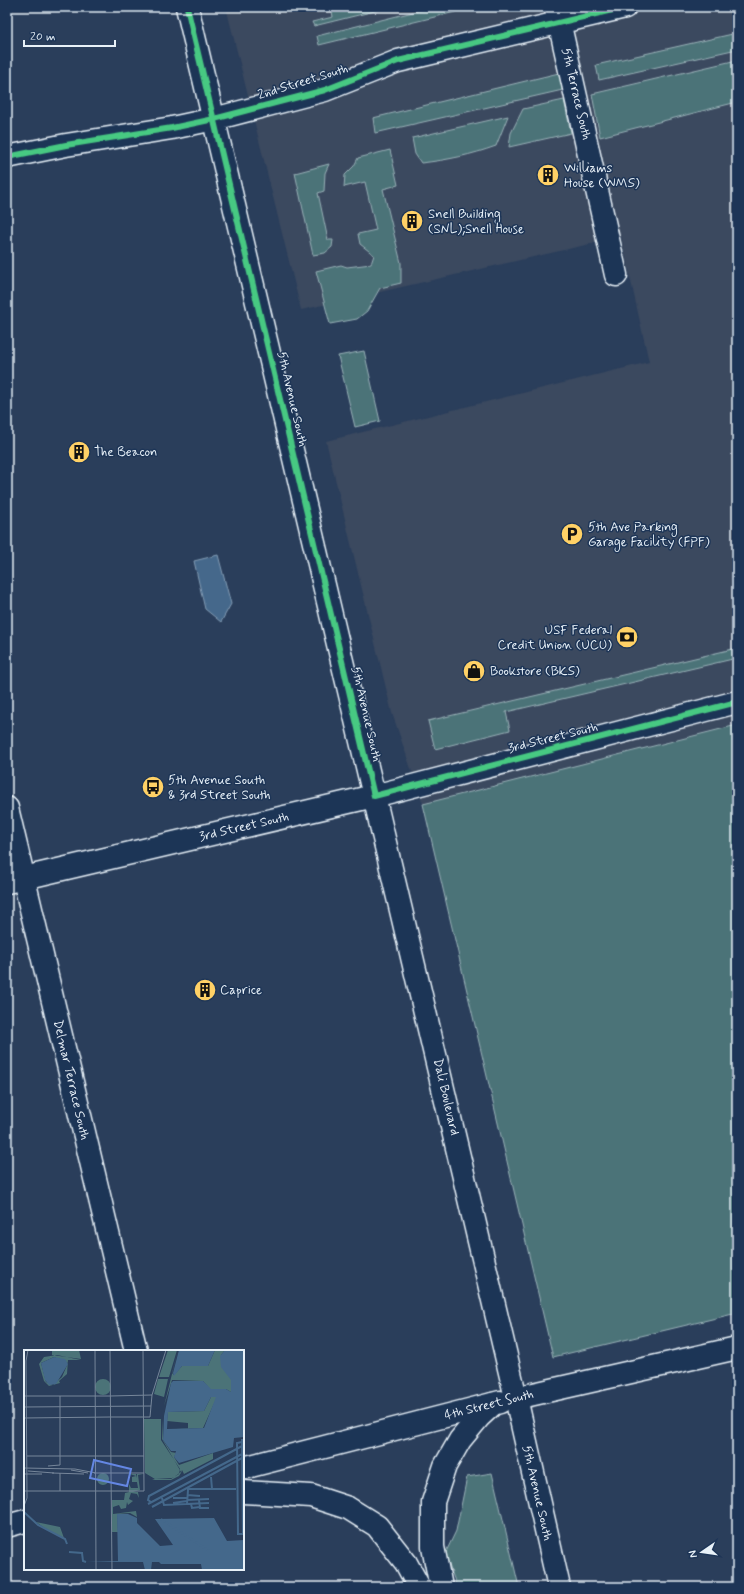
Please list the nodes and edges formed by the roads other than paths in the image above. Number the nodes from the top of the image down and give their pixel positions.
1 (187, 7) edge
2 (625, 7) edge
3 (558, 14) edge
4 (214, 119) junction
5 (7, 157) edge
6 (616, 275) dead end
7 (737, 702) edge
8 (374, 796) junction
9 (7, 808) edge
10 (15, 880) edge
11 (737, 1348) edge
12 (136, 1350) edge
13 (516, 1398) junction
14 (493, 1404) junction
15 (244, 1468) edge
16 (244, 1492) edge
17 (24, 1521) edge
18 (7, 1526) edge
19 (419, 1587) edge
20 (441, 1587) edge
21 (558, 1587) edge

1 - 4 main road, 5th Avenue South
2 - 3 main road, 2nd Street South
3 - 4 main road, 2nd Street South
3 - 6 main road, 5th Terrace South
4 - 5 main road, 2nd Street South
4 - 8 main road, 5th Avenue South
7 - 8 main road, 3rd Street South
8 - 10 main road, 3rd Street South
8 - 13 main road, Dali Boulevard
9 - 10 main road, Delmar Terrace South
10 - 12 main road, Delmar Terrace South
11 - 13 main road, 4th Street South
13 - 14 main road, 4th Street South
13 - 21 main road, 5th Avenue South
14 - 15 main road, 4th Street South
14 - 20 main road
16 - 19 main road
17 - 18 main road

